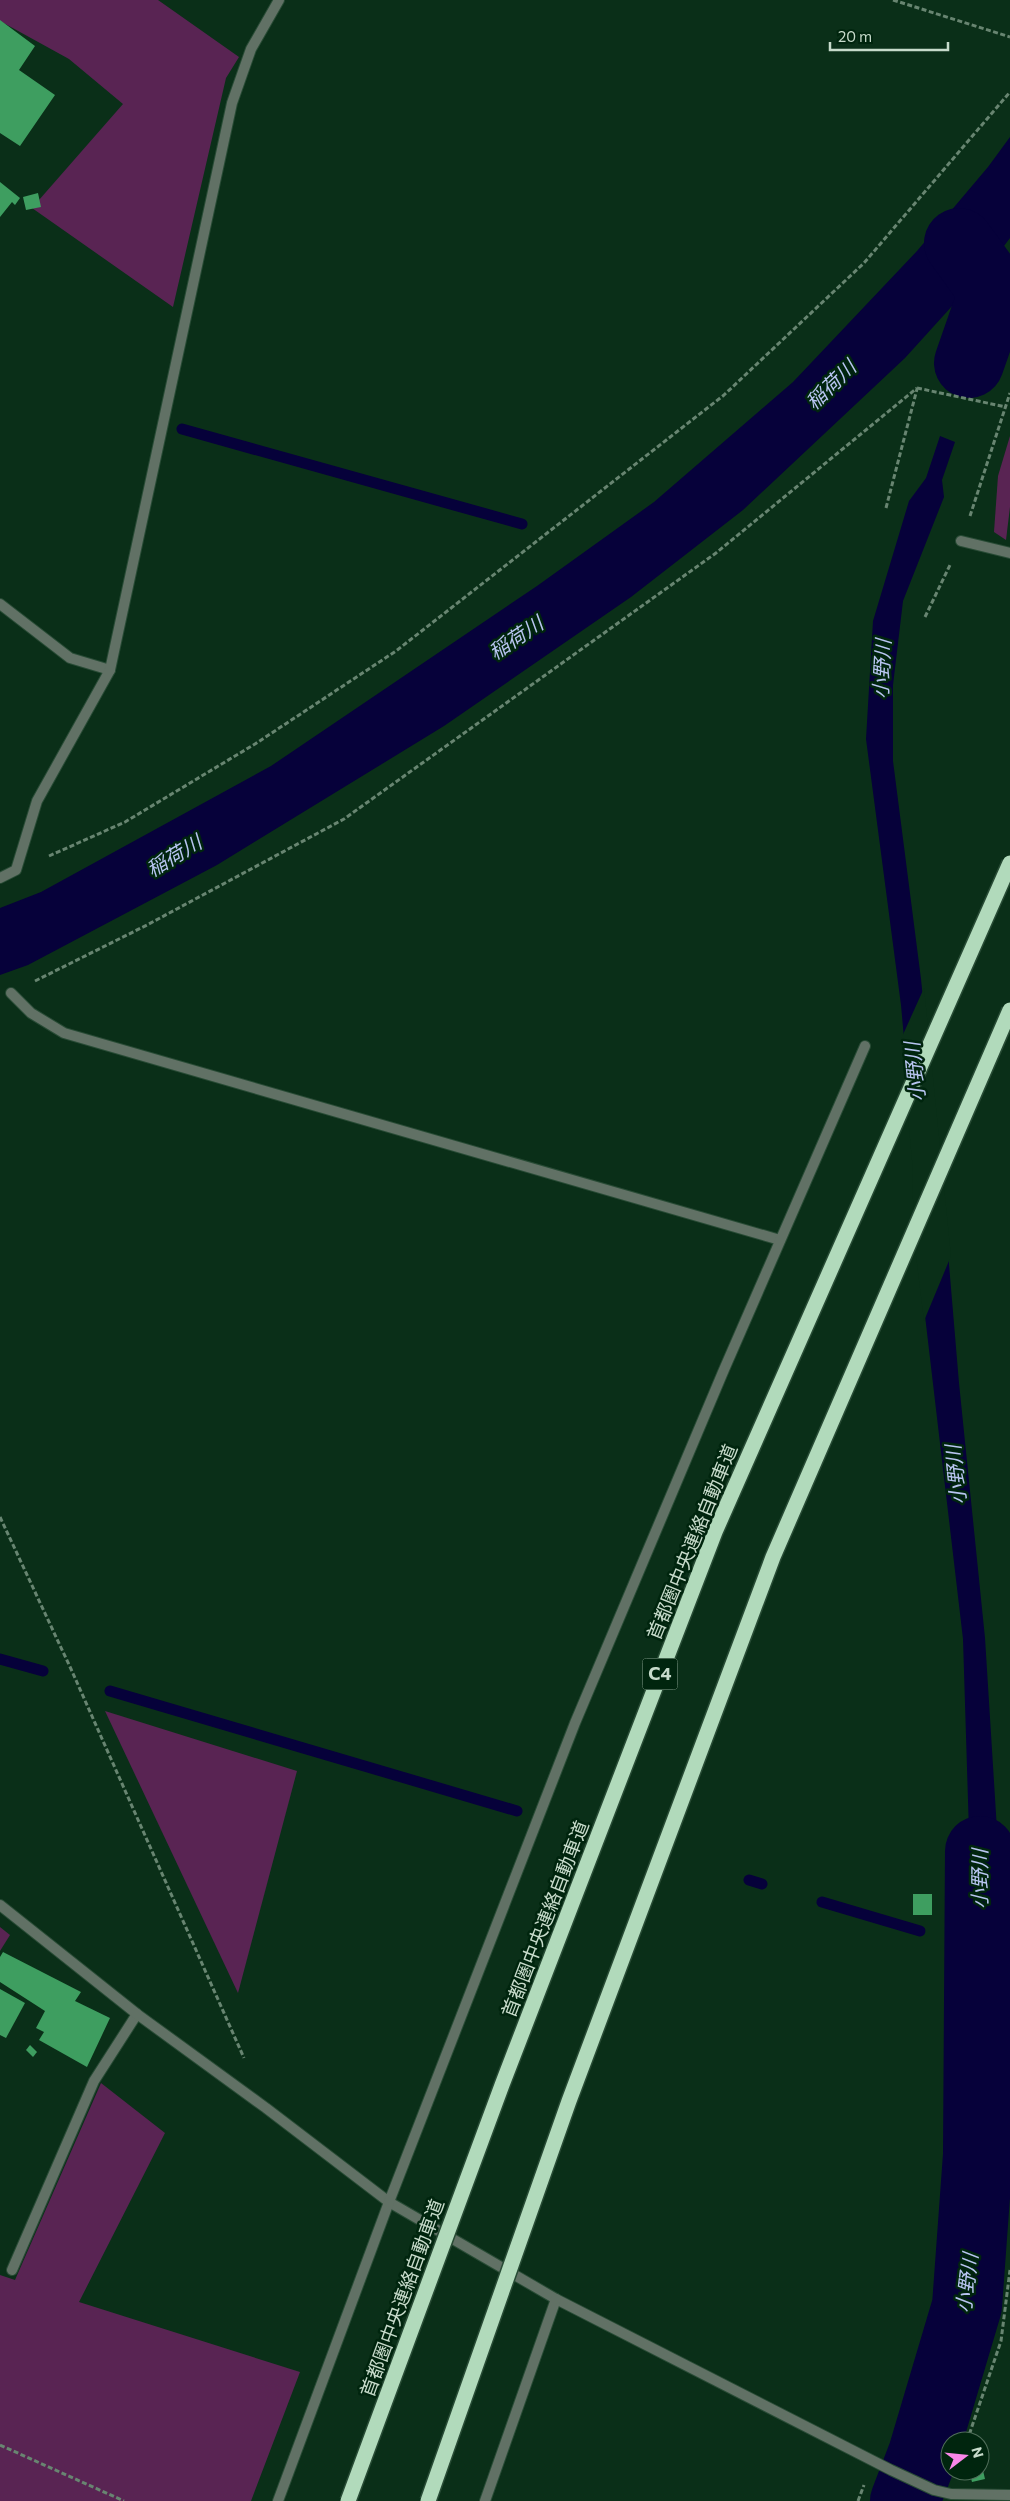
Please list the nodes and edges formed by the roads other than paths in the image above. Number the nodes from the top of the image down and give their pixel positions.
1 (278, 0) edge
2 (961, 541) road end
3 (1010, 552) edge
4 (0, 604) edge
5 (110, 670) junction
6 (1010, 863) edge
7 (0, 878) edge
8 (11, 993) road end
9 (1010, 1010) edge
10 (864, 1046) dead end
11 (780, 1240) junction
12 (0, 1905) edge
13 (137, 2014) junction
14 (389, 2202) junction
15 (12, 2270) dead end
16 (556, 2299) junction
17 (1010, 2495) edge
18 (278, 2501) edge
19 (348, 2501) edge
20 (428, 2501) edge
21 (485, 2501) edge

1 - 5 street
2 - 3 street
4 - 5 street
5 - 7 street
6 - 19 highway, 首都圏中央連絡自動車道 / C4, bridge
8 - 11 street
9 - 20 highway, bridge
10 - 11 street
11 - 14 street
12 - 13 street
13 - 14 street
13 - 15 street
14 - 16 street
14 - 18 street
16 - 17 street
16 - 21 street

